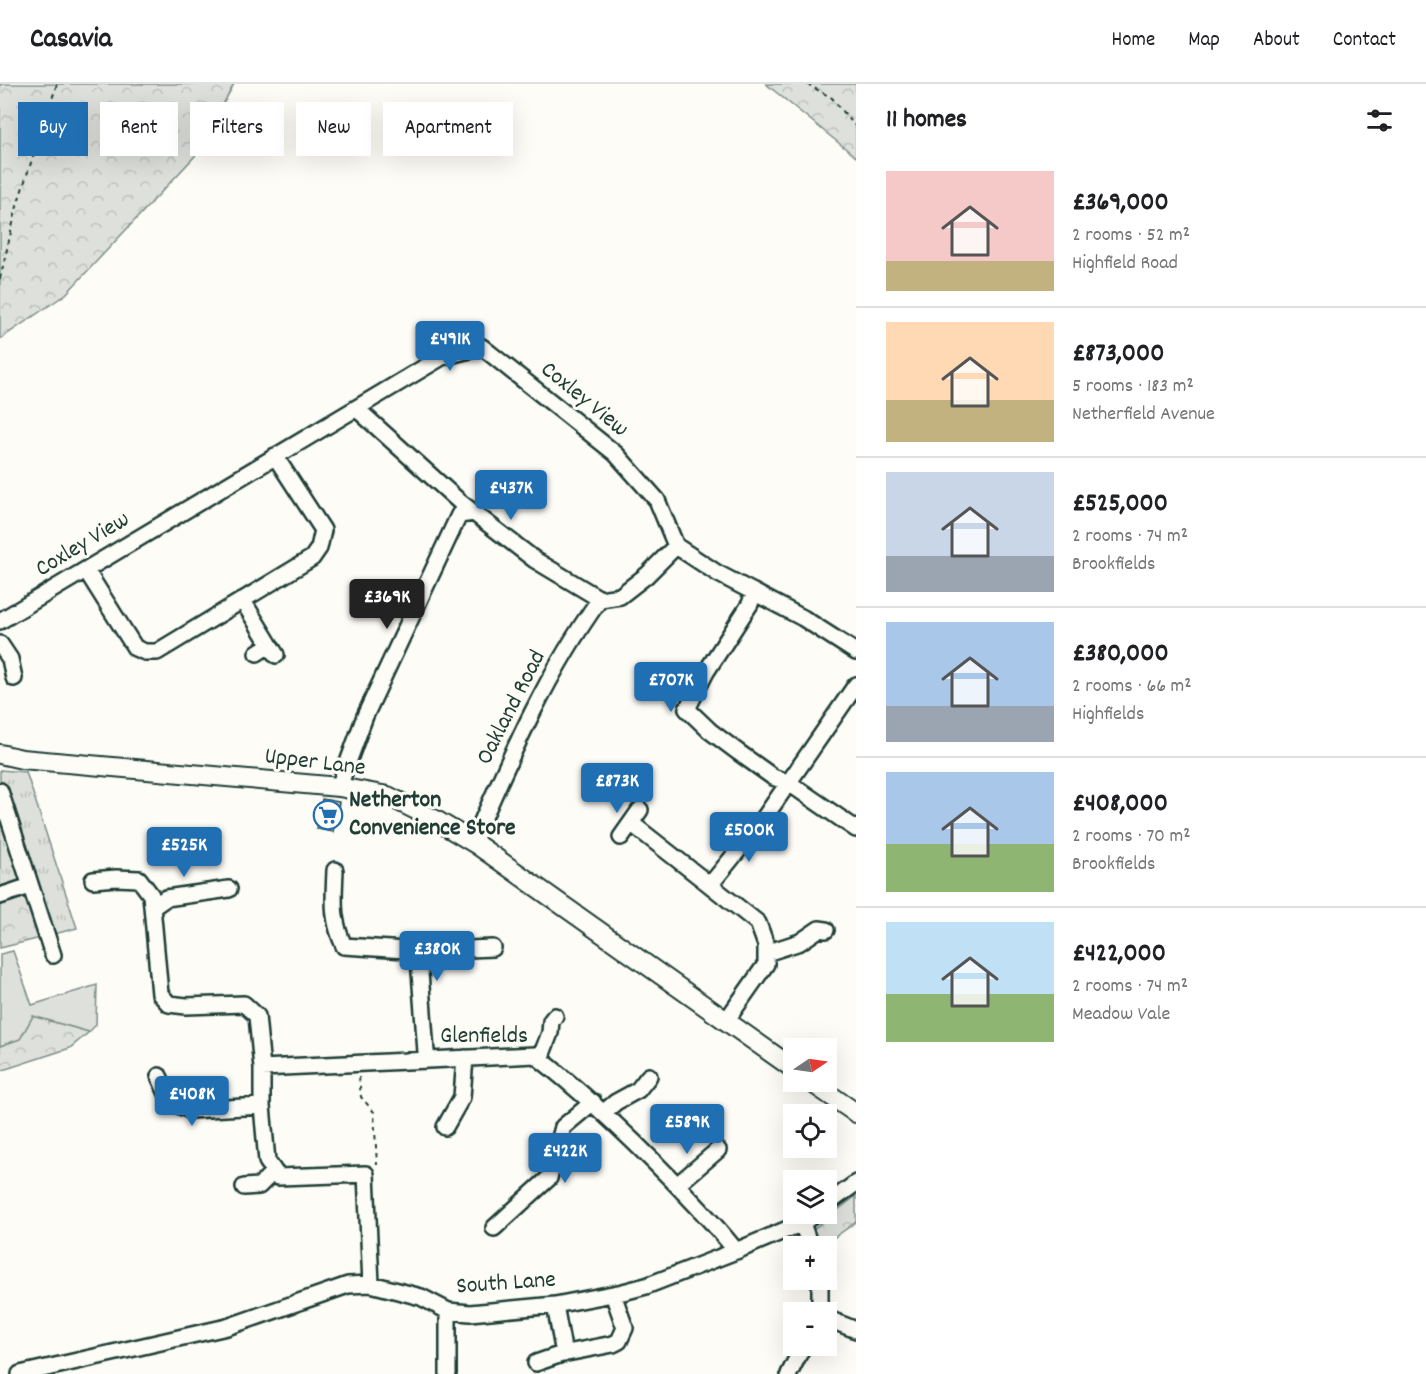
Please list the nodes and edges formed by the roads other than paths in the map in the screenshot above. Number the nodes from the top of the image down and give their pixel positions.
1 (357, 409) junction
2 (275, 456) junction
3 (474, 513) junction
4 (676, 546) junction
5 (86, 570) junction
6 (754, 592) junction
7 (600, 599) junction
8 (243, 601) junction
9 (0, 621) edge
10 (0, 644) edge
11 (267, 651) dead end
12 (856, 652) edge
13 (14, 678) dead end
14 (856, 685) edge
15 (0, 754) edge
16 (789, 783) junction
17 (339, 787) junction
18 (0, 791) edge
19 (856, 829) edge
20 (621, 837) dead end
21 (476, 844) junction
22 (335, 870) dead end
23 (93, 880) dead end
24 (30, 885) junction
25 (710, 885) junction
26 (229, 889) dead end
27 (0, 896) edge
28 (153, 907) junction
29 (826, 930) dead end
30 (493, 948) dead end
31 (421, 951) junction
32 (766, 953) junction
33 (53, 955) dead end
34 (555, 1016) dead end
35 (726, 1021) junction
36 (465, 1058) junction
37 (428, 1059) junction
38 (540, 1059) junction
39 (783, 1061) edge
40 (262, 1068) junction
41 (159, 1076) dead end
42 (650, 1076) dead end
43 (826, 1092) edge
44 (262, 1106) junction
45 (598, 1107) junction
46 (856, 1113) edge
47 (445, 1127) dead end
48 (718, 1150) dead end
49 (274, 1171) junction
50 (856, 1183) edge
51 (677, 1185) junction
52 (244, 1187) dead end
53 (837, 1197) edge
54 (795, 1224) edge
55 (494, 1228) dead end
56 (736, 1251) junction
57 (371, 1284) junction
58 (612, 1294) junction
59 (555, 1305) junction
60 (448, 1311) junction
61 (837, 1322) edge
62 (856, 1330) edge
63 (564, 1354) junction
64 (798, 1356) edge
65 (536, 1363) dead end
66 (20, 1374) edge
67 (448, 1374) edge
68 (789, 1374) edge

1 - 2 street, Coxley View
1 - 3 street
1 - 4 street, Coxley View
2 - 5 street, Coxley View
2 - 8 street
3 - 7 street
3 - 17 street
4 - 6 street
4 - 7 street
5 - 8 street
5 - 9 street, Coxley View
6 - 12 street
6 - 16 street
7 - 21 street, Oakland Road
8 - 11 street
10 - 13 street
14 - 16 street
15 - 17 main road, Upper Lane
16 - 19 street
16 - 25 street
17 - 21 main road, Upper Lane
18 - 24 street
20 - 25 street
21 - 35 main road, Upper Lane
22 - 31 street
23 - 28 street
24 - 27 street
24 - 33 street
25 - 32 street
26 - 28 street
28 - 40 street
29 - 32 street
30 - 31 street
31 - 37 street
32 - 35 street
34 - 38 street
35 - 39 main road, Upper Lane
36 - 37 street, Glenfields
36 - 38 street, Glenfields
36 - 47 street
37 - 40 street, Glenfields
38 - 45 street, Glenfields
40 - 44 street
41 - 44 street
42 - 45 street
43 - 46 main road
44 - 49 street
45 - 51 street, Glenfields
45 - 55 street
48 - 51 street
49 - 52 street
49 - 57 street
50 - 53 street
51 - 56 street, Glenfields
54 - 56 street, South Lane
56 - 58 street, South Lane
57 - 60 street, South Lane
57 - 66 street, South Lane
58 - 59 street, South Lane
58 - 63 street
59 - 60 street, South Lane
59 - 63 street
60 - 67 street
61 - 62 street
63 - 65 street
64 - 68 street

